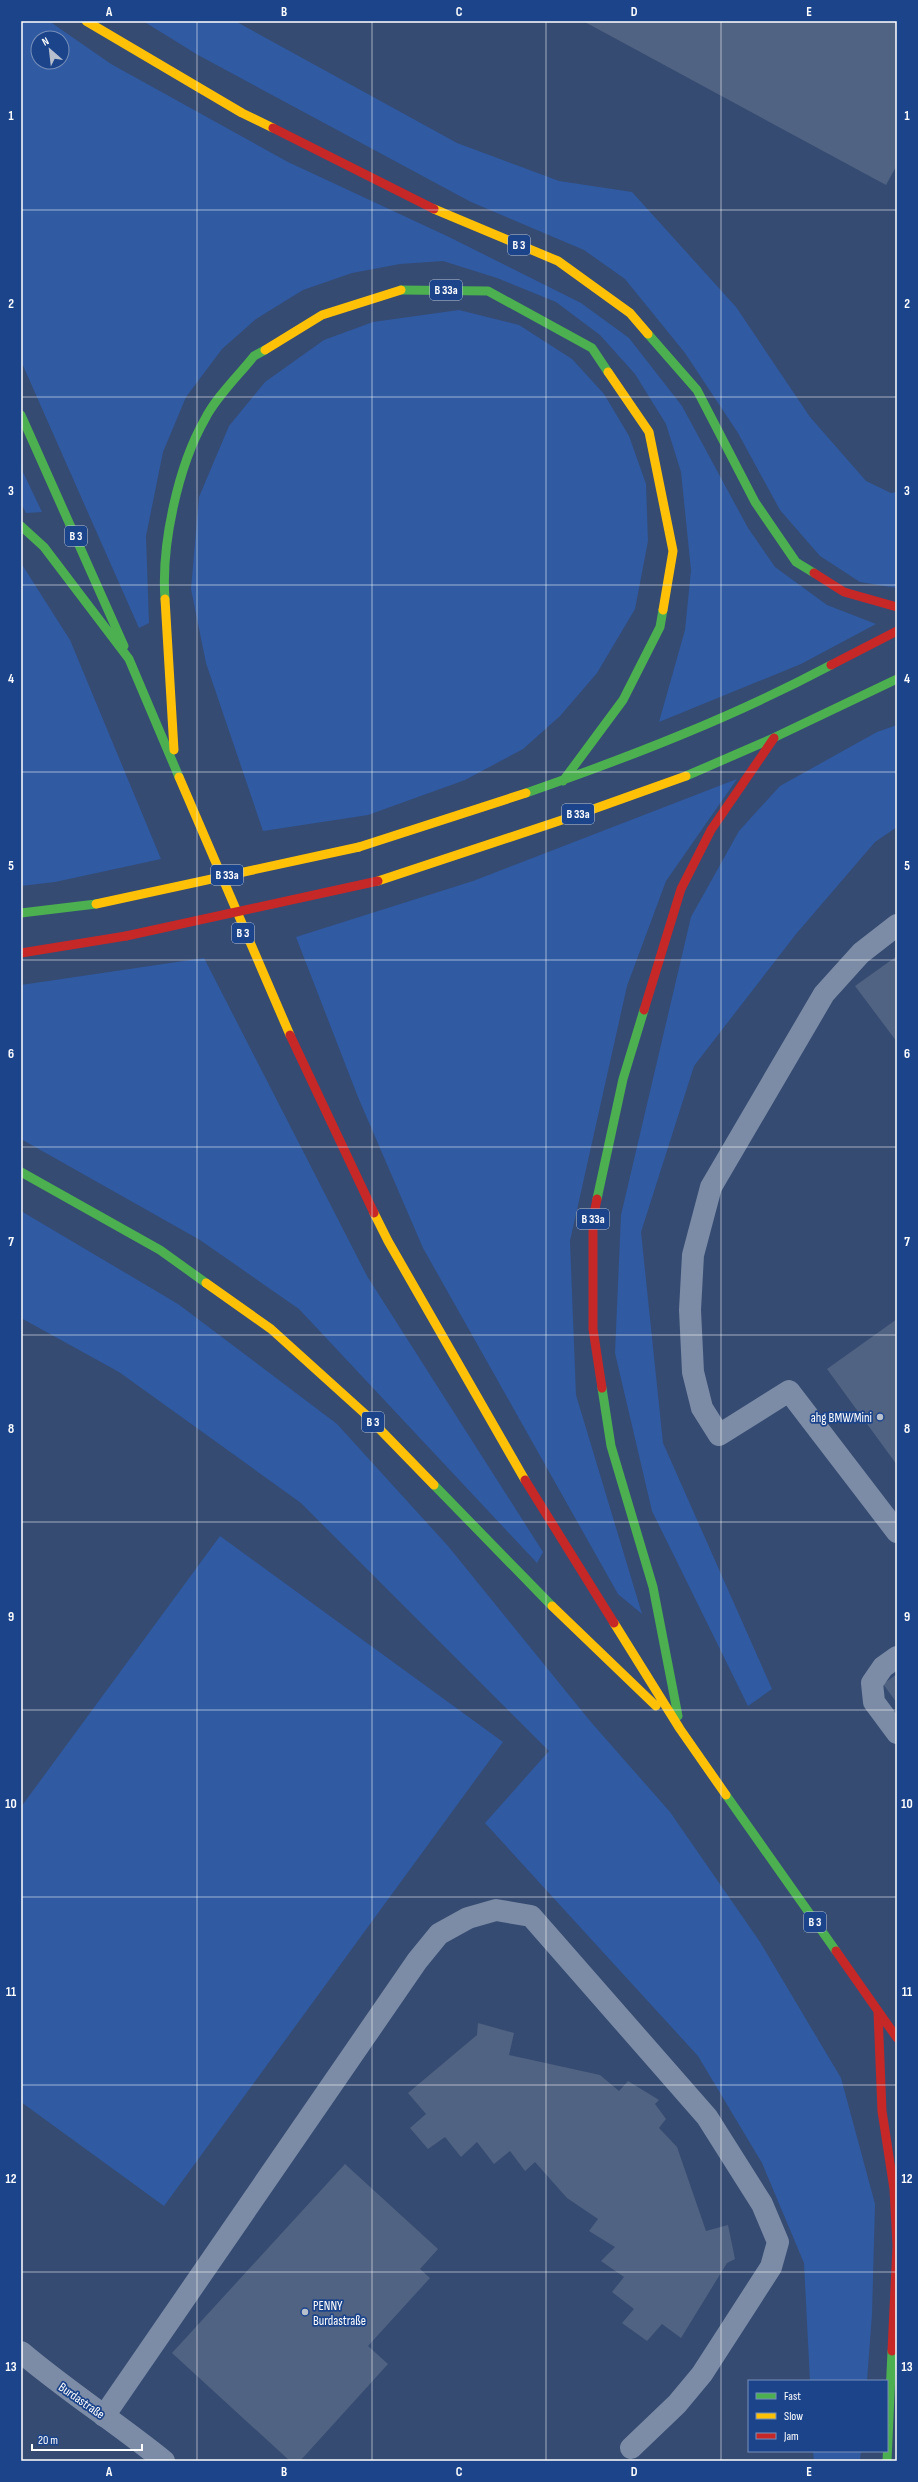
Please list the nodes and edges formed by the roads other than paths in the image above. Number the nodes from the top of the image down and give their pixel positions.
1 (86, 21) edge
2 (21, 415) edge
3 (21, 526) edge
4 (897, 607) edge
5 (897, 631) edge
6 (129, 659) junction
7 (897, 679) edge
8 (774, 738) junction
9 (175, 767) junction
10 (562, 781) junction
11 (21, 913) edge
12 (897, 925) edge
13 (21, 953) edge
14 (21, 1172) edge
15 (897, 1532) edge
16 (897, 1657) edge
17 (680, 1729) junction
18 (897, 1733) edge
19 (878, 2012) junction
20 (897, 2038) edge
21 (21, 2352) edge
22 (897, 2414) edge
23 (104, 2416) junction
24 (890, 2428) junction
25 (631, 2448) dead end
26 (888, 2450) edge
27 (164, 2461) edge

1 - 4 main road, B 3
2 - 6 main road, B 3
3 - 6 main road, B 3
5 - 10 main road, B 33a
6 - 9 main road, B 3
7 - 8 main road, B 33a
8 - 13 main road, B 33a, bridge
8 - 17 main road, B 33a
9 - 10 main road, B 33a
9 - 17 main road, B 3
10 - 11 main road, B 33a, bridge
12 - 15 street
14 - 17 main road, B 3
16 - 18 street
17 - 19 main road, B 3
19 - 20 main road, B 3
19 - 24 main road
21 - 23 street, Burdastraße
22 - 24 main road
23 - 25 street
23 - 27 street, Burdastraße
24 - 26 main road

